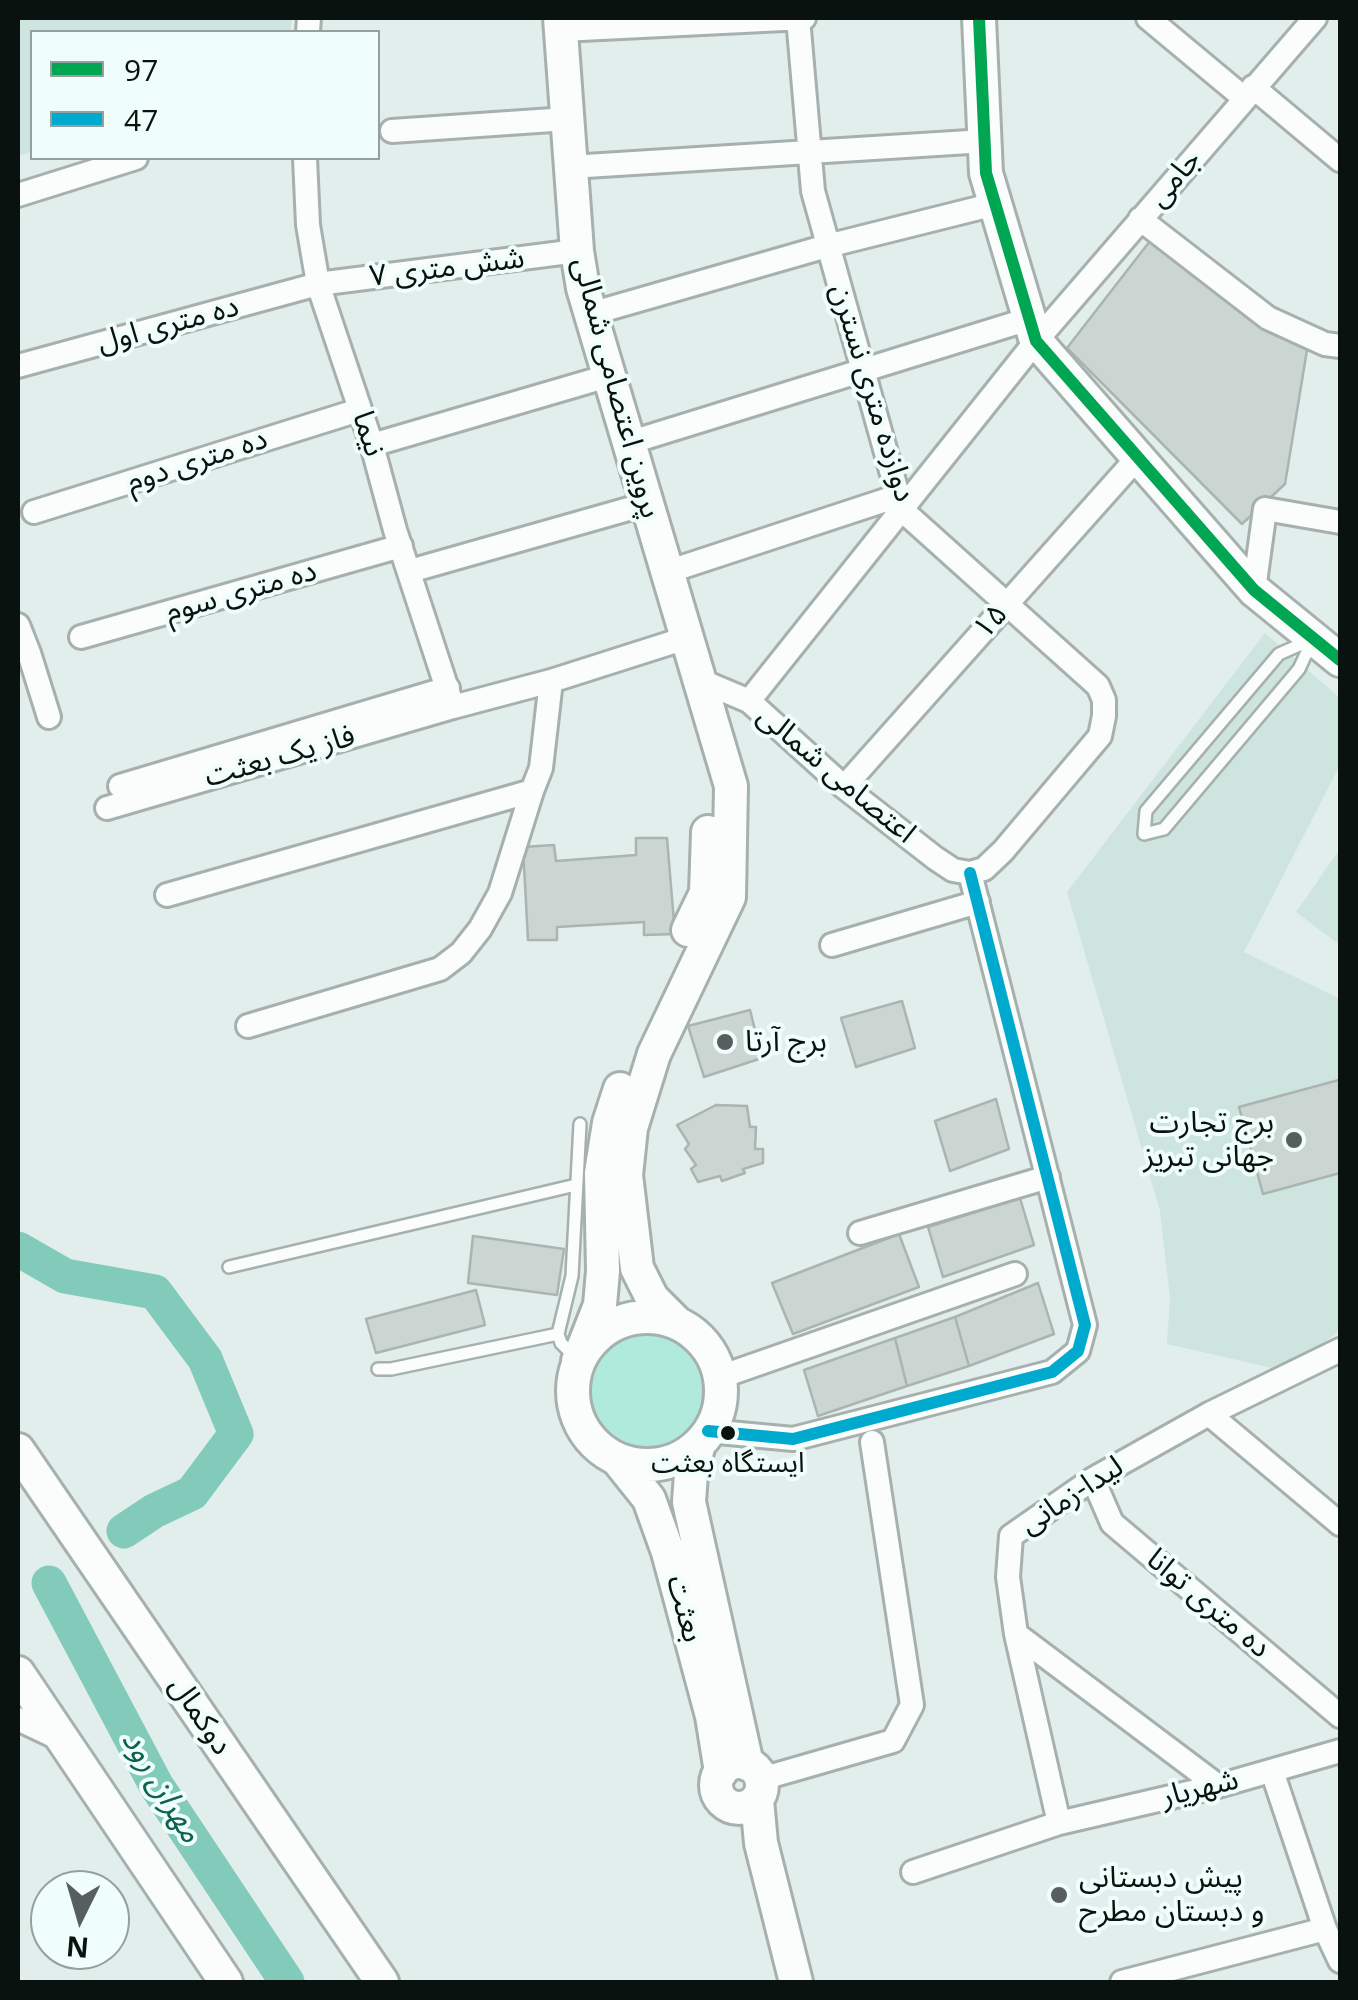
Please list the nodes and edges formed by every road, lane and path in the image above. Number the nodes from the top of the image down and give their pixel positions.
1 (800, 18) edge
2 (979, 18) edge
3 (1148, 18) edge
4 (1315, 18) edge
5 (560, 24) edge
6 (1248, 92) junction
7 (567, 119) junction
8 (392, 131) dead end
9 (985, 141) junction
10 (808, 152) junction
11 (130, 160) edge
12 (305, 160) edge
13 (1340, 160) edge
14 (570, 167) junction
15 (18, 195) edge
16 (995, 204) junction
17 (1140, 219) junction
18 (827, 246) junction
19 (577, 251) junction
20 (318, 284) junction
21 (590, 314) junction
22 (1033, 330) junction
23 (1340, 346) edge
24 (18, 366) edge
25 (863, 370) junction
26 (608, 376) junction
27 (360, 410) junction
28 (628, 442) junction
29 (372, 445) junction
30 (1138, 457) junction
31 (900, 503) junction
32 (646, 504) junction
33 (34, 512) dead end
34 (1340, 522) edge
35 (401, 546) junction
36 (410, 571) junction
37 (666, 572) junction
38 (1254, 590) junction
39 (1007, 604) junction
40 (18, 625) edge
41 (1327, 636) edge
42 (81, 637) dead end
43 (686, 638) junction
44 (1340, 660) edge
45 (551, 680) junction
46 (699, 680) junction
47 (451, 698) junction
48 (749, 702) junction
49 (49, 717) dead end
50 (720, 750) junction
51 (120, 786) dead end
52 (844, 788) junction
53 (532, 791) junction
54 (107, 808) dead end
55 (970, 872) junction
56 (167, 895) dead end
57 (978, 902) junction
58 (832, 945) dead end
59 (248, 1026) dead end
60 (580, 1124) dead end
61 (1048, 1176) junction
62 (576, 1185) junction
63 (860, 1233) dead end
64 (228, 1267) dead end
65 (1016, 1274) dead end
66 (676, 1322) junction
67 (558, 1334) junction
68 (1340, 1350) edge
69 (578, 1360) junction
70 (378, 1369) dead end
71 (720, 1377) junction
72 (1209, 1414) junction
73 (704, 1438) junction
74 (872, 1442) dead end
75 (18, 1450) edge
76 (617, 1460) junction
77 (1092, 1480) junction
78 (1340, 1524) edge
79 (1016, 1634) junction
80 (18, 1673) edge
81 (1340, 1716) edge
82 (18, 1719) edge
83 (62, 1740) junction
84 (1340, 1751) edge
85 (1272, 1771) junction
86 (743, 1784) junction
87 (1218, 1786) junction
88 (1059, 1823) junction
89 (912, 1872) dead end
90 (1325, 1929) junction
91 (1340, 1961) edge
92 (226, 1982) edge
93 (382, 1982) edge
94 (796, 1982) edge
95 (1122, 1982) edge

1 - 5 street
1 - 10 street, دوازده متری نسترن
2 - 9 main road
3 - 6 street
4 - 6 street, جامی
5 - 7 main road, پروین اعتصامی شمالی
6 - 13 street
6 - 17 street, جامی
7 - 8 street
7 - 14 main road, پروین اعتصامی شمالی
9 - 10 street
9 - 16 main road
10 - 14 street
10 - 18 street, دوازده متری نسترن
11 - 15 street
12 - 20 street, نیما
14 - 19 main road, پروین اعتصامی شمالی
16 - 18 street
16 - 22 main road
17 - 22 street, جامی
17 - 23 street
18 - 21 street
18 - 25 street, دوازده متری نسترن
19 - 20 street, ۷ شش متری
19 - 21 main road, پروین اعتصامی شمالی
20 - 24 street, ده متری اول
20 - 27 street, نیما
21 - 26 main road, پروین اعتصامی شمالی
22 - 25 street
22 - 30 main road
22 - 31 street, جامی
25 - 28 street
25 - 31 street, دوازده متری نسترن
26 - 28 main road, پروین اعتصامی شمالی
26 - 29 street
27 - 29 street, نیما
27 - 33 street, ده متری دوم
28 - 32 main road, پروین اعتصامی شمالی
29 - 35 street, نیما
30 - 38 main road
30 - 39 street, ۱۵
31 - 37 street
31 - 39 street, دوازده متری نسترن
31 - 48 street, جامی
32 - 36 street
32 - 37 main road, پروین اعتصامی شمالی
34 - 38 street
35 - 36 street, نیما
35 - 42 street, ده متری سوم
36 - 47 street, نیما
37 - 43 main road, پروین اعتصامی شمالی
38 - 41 main road
39 - 52 street, ۱۵
39 - 55 street, دوازده متری نسترن
40 - 49 street
41 - 41 lane
41 - 44 main road
43 - 45 street
43 - 46 main road, پروین اعتصامی شمالی
45 - 47 street
45 - 53 street
46 - 48 street, اعتصامی شمالی
46 - 50 main road, پروین اعتصامی شمالی
47 - 51 street
47 - 54 street, فاز یک بعثت
48 - 52 street, اعتصامی شمالی
50 - 66 main road, پروین اعتصامی شمالی
50 - 69 main road, پروین اعتصامی شمالی
52 - 55 street, اعتصامی شمالی
53 - 56 street
53 - 59 street
55 - 57 street
57 - 58 street
57 - 61 street
60 - 62 lane
61 - 63 street
61 - 73 street
62 - 64 lane
62 - 67 lane
65 - 71 street
66 - 69 main road
66 - 71 main road
67 - 69 lane
67 - 70 lane
68 - 72 street, لیدا-زمانی
69 - 76 main road
71 - 73 main road
72 - 77 street, لیدا-زمانی
72 - 78 street
73 - 76 main road
73 - 86 main road, بعثت
74 - 86 street
75 - 93 main road, دوکمال
76 - 86 main road, بعثت
77 - 79 street, لیدا-زمانی
77 - 81 street, ده متری توانا
79 - 87 street
79 - 88 street, لیدا-زمانی
80 - 83 main road
82 - 83 street
83 - 92 main road
84 - 85 street, شهریار
85 - 87 street, شهریار
85 - 90 street
86 - 94 main road, بعثت
87 - 88 street, شهریار
88 - 89 street, شهریار
90 - 91 street
90 - 95 street

